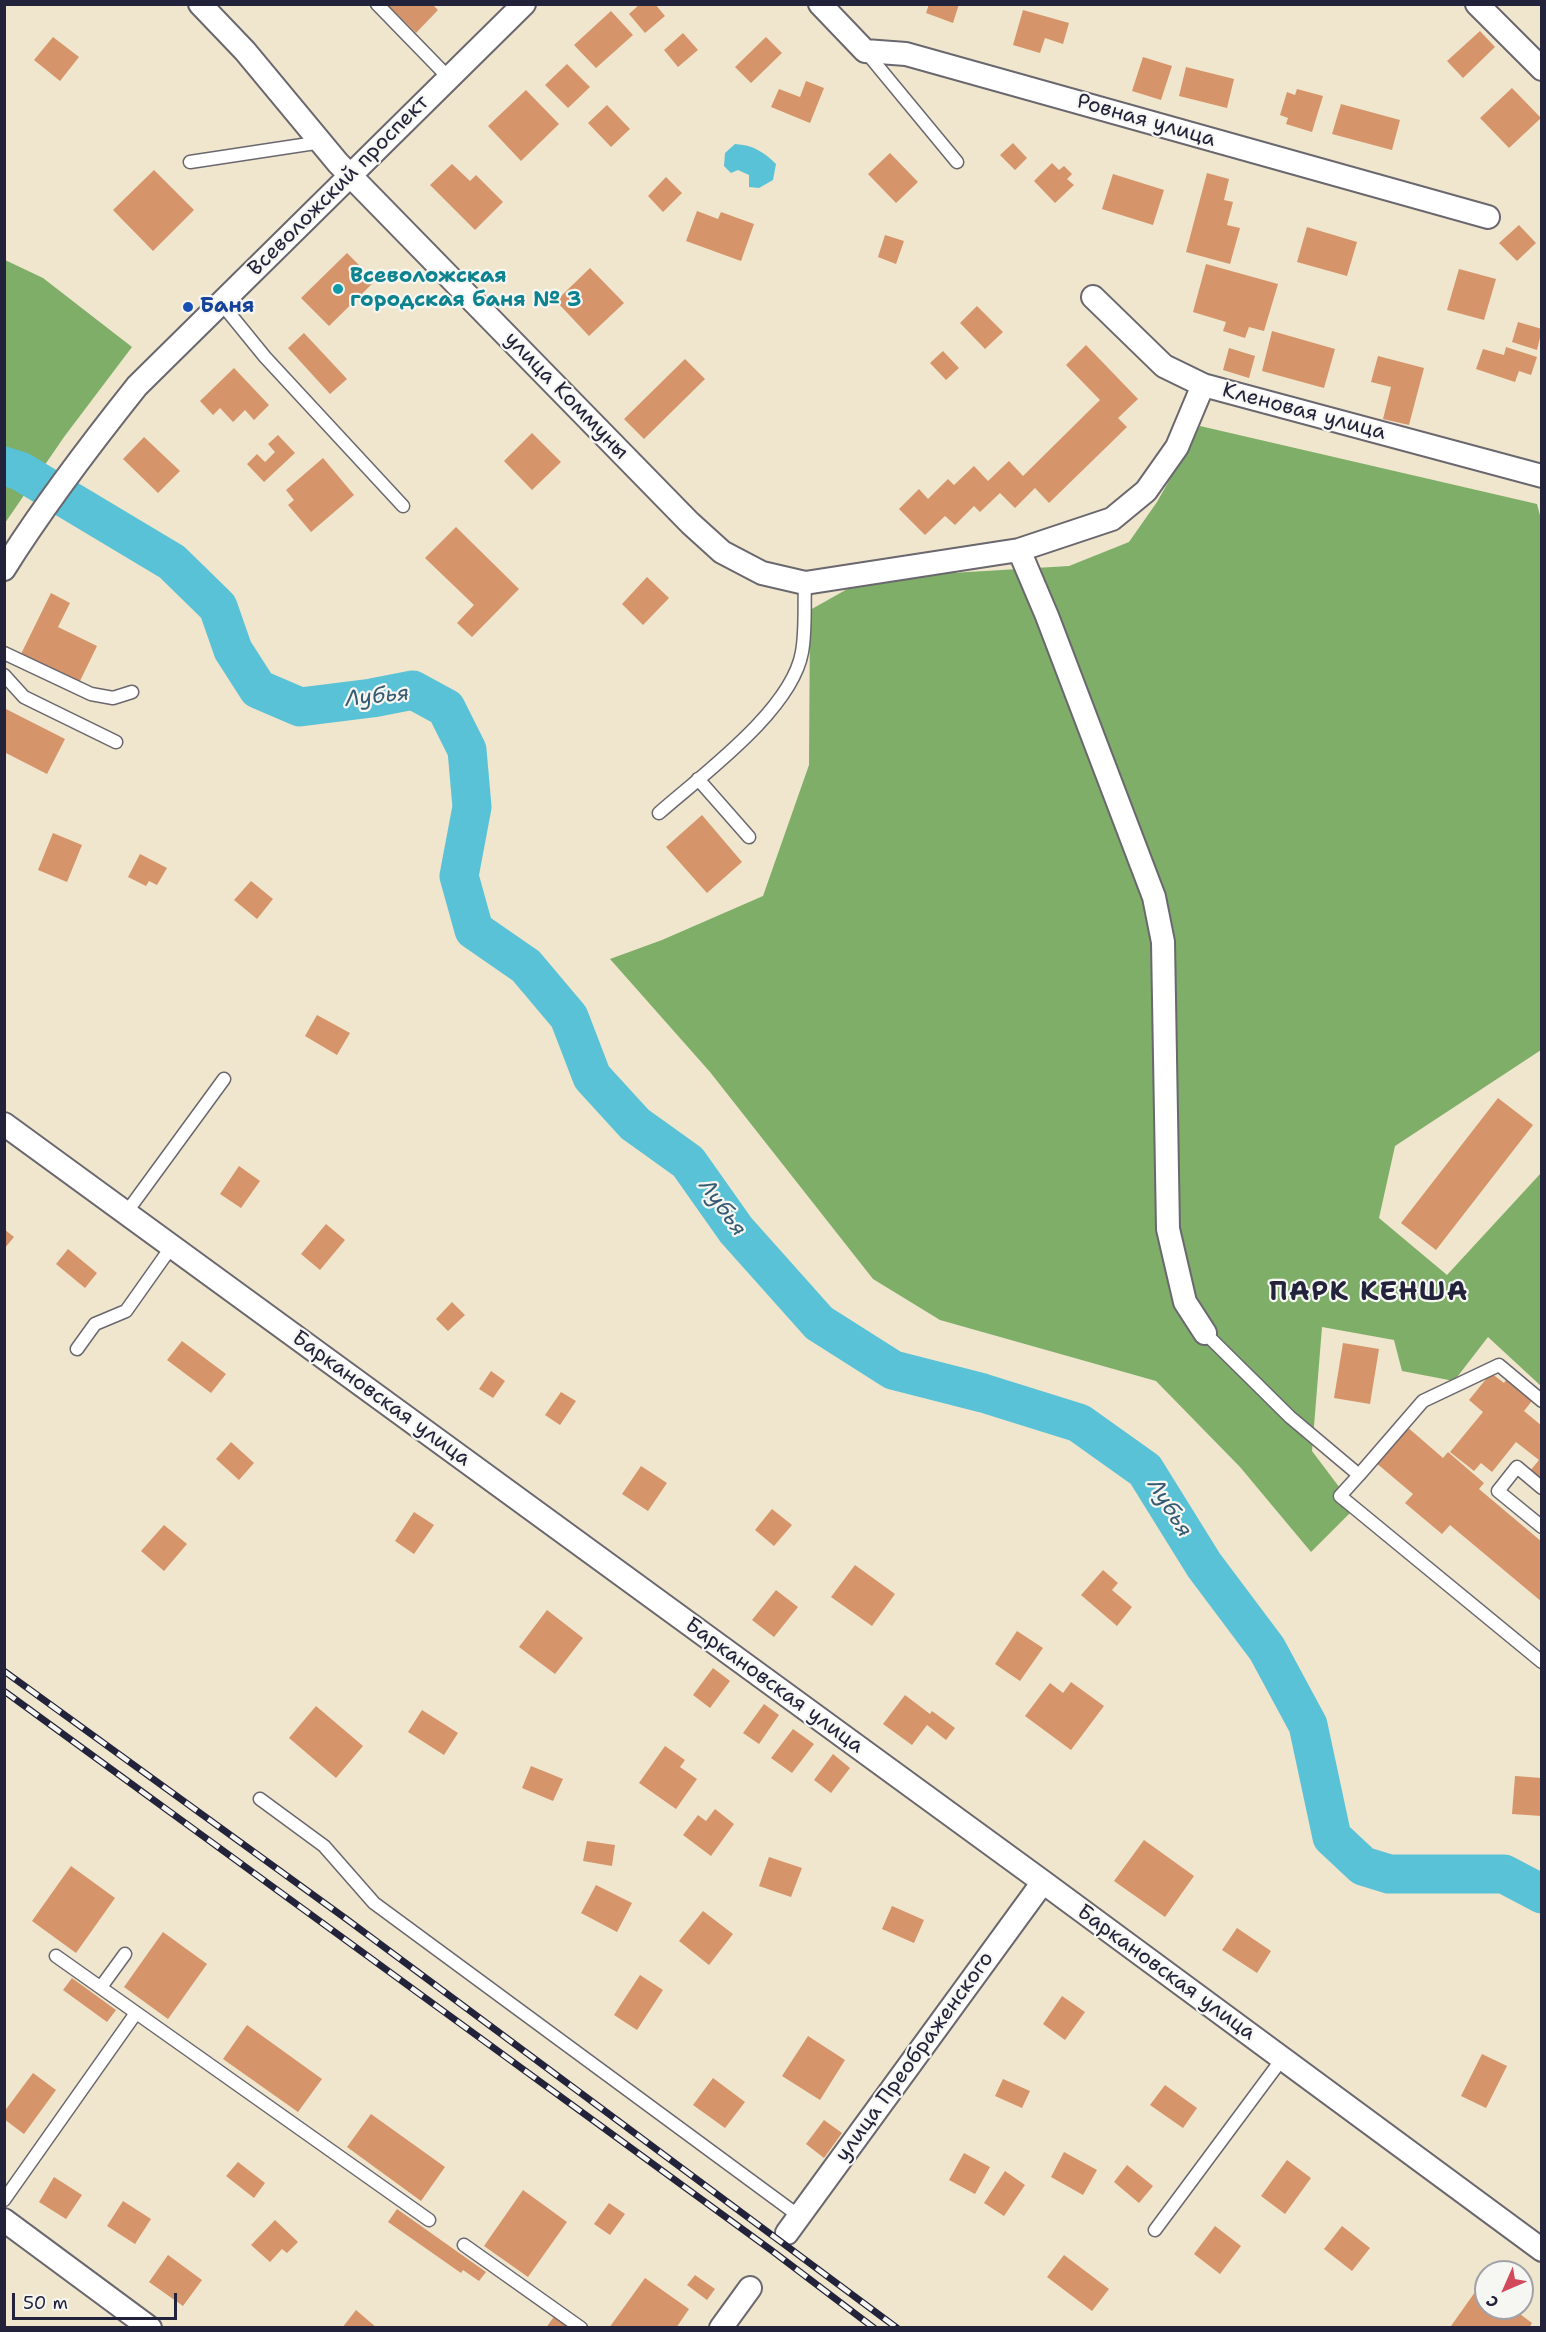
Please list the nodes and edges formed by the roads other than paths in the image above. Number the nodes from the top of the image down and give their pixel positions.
1 (200, 4) edge
2 (377, 4) edge
3 (524, 4) edge
4 (820, 4) edge
5 (1477, 4) edge
6 (865, 51) junction
7 (1542, 69) edge
8 (449, 78) junction
9 (322, 142) junction
10 (190, 162) dead end
11 (957, 162) dead end
12 (351, 175) junction
13 (1488, 217) dead end
14 (1093, 297) dead end
15 (221, 303) junction
16 (1203, 385) junction
17 (1542, 476) edge
18 (403, 506) dead end
19 (1018, 550) junction
20 (4, 569) edge
21 (805, 583) junction
22 (4, 652) edge
23 (4, 675) edge
24 (132, 692) dead end
25 (116, 742) dead end
26 (698, 779) junction
27 (659, 813) dead end
28 (749, 837) dead end
29 (224, 1079) dead end
30 (4, 1124) edge
31 (126, 1213) junction
32 (172, 1246) junction
33 (1205, 1333) joint
34 (77, 1349) dead end
35 (1542, 1401) edge
36 (1359, 1475) junction
37 (1542, 1488) edge
38 (1542, 1527) edge
39 (1542, 1662) edge
40 (260, 1799) dead end
41 (1043, 1882) junction
42 (125, 1954) dead end
43 (56, 1956) dead end
44 (101, 1988) junction
45 (136, 2013) junction
46 (1282, 2059) junction
47 (4, 2200) edge
48 (4, 2220) edge
49 (429, 2220) dead end
50 (793, 2224) joint
51 (1155, 2230) dead end
52 (464, 2245) dead end
53 (1542, 2250) edge
54 (750, 2288) dead end
55 (150, 2328) edge
56 (581, 2328) edge
57 (722, 2328) edge

1 - 9 street, улица Коммуны
2 - 8 lane
3 - 8 street, Всеволожский проспект
4 - 6 street
5 - 7 street
6 - 11 lane
6 - 13 street, Ровная улица
8 - 12 street, Всеволожский проспект
9 - 10 lane
9 - 12 street, улица Коммуны
12 - 15 street, Всеволожский проспект
12 - 21 street, улица Коммуны
14 - 16 street, Кленовая улица
15 - 18 lane
15 - 20 street, Всеволожский проспект
16 - 17 street, Кленовая улица
16 - 19 street
19 - 21 street
19 - 33 street
21 - 26 lane
22 - 24 lane
23 - 25 lane
26 - 27 lane
26 - 28 lane
29 - 31 lane
30 - 31 street, Баркановская улица
31 - 32 street, Баркановская улица
32 - 34 lane
32 - 41 street, Баркановская улица
33 - 36 lane
35 - 36 lane
36 - 39 lane
37 - 38 lane
40 - 50 lane
41 - 46 street, Баркановская улица
41 - 50 street, улица Преображенского
42 - 44 lane
43 - 44 lane
44 - 45 lane
45 - 47 lane
45 - 49 lane
46 - 51 lane
46 - 53 street, Баркановская улица
48 - 55 street
52 - 56 lane
54 - 57 street

